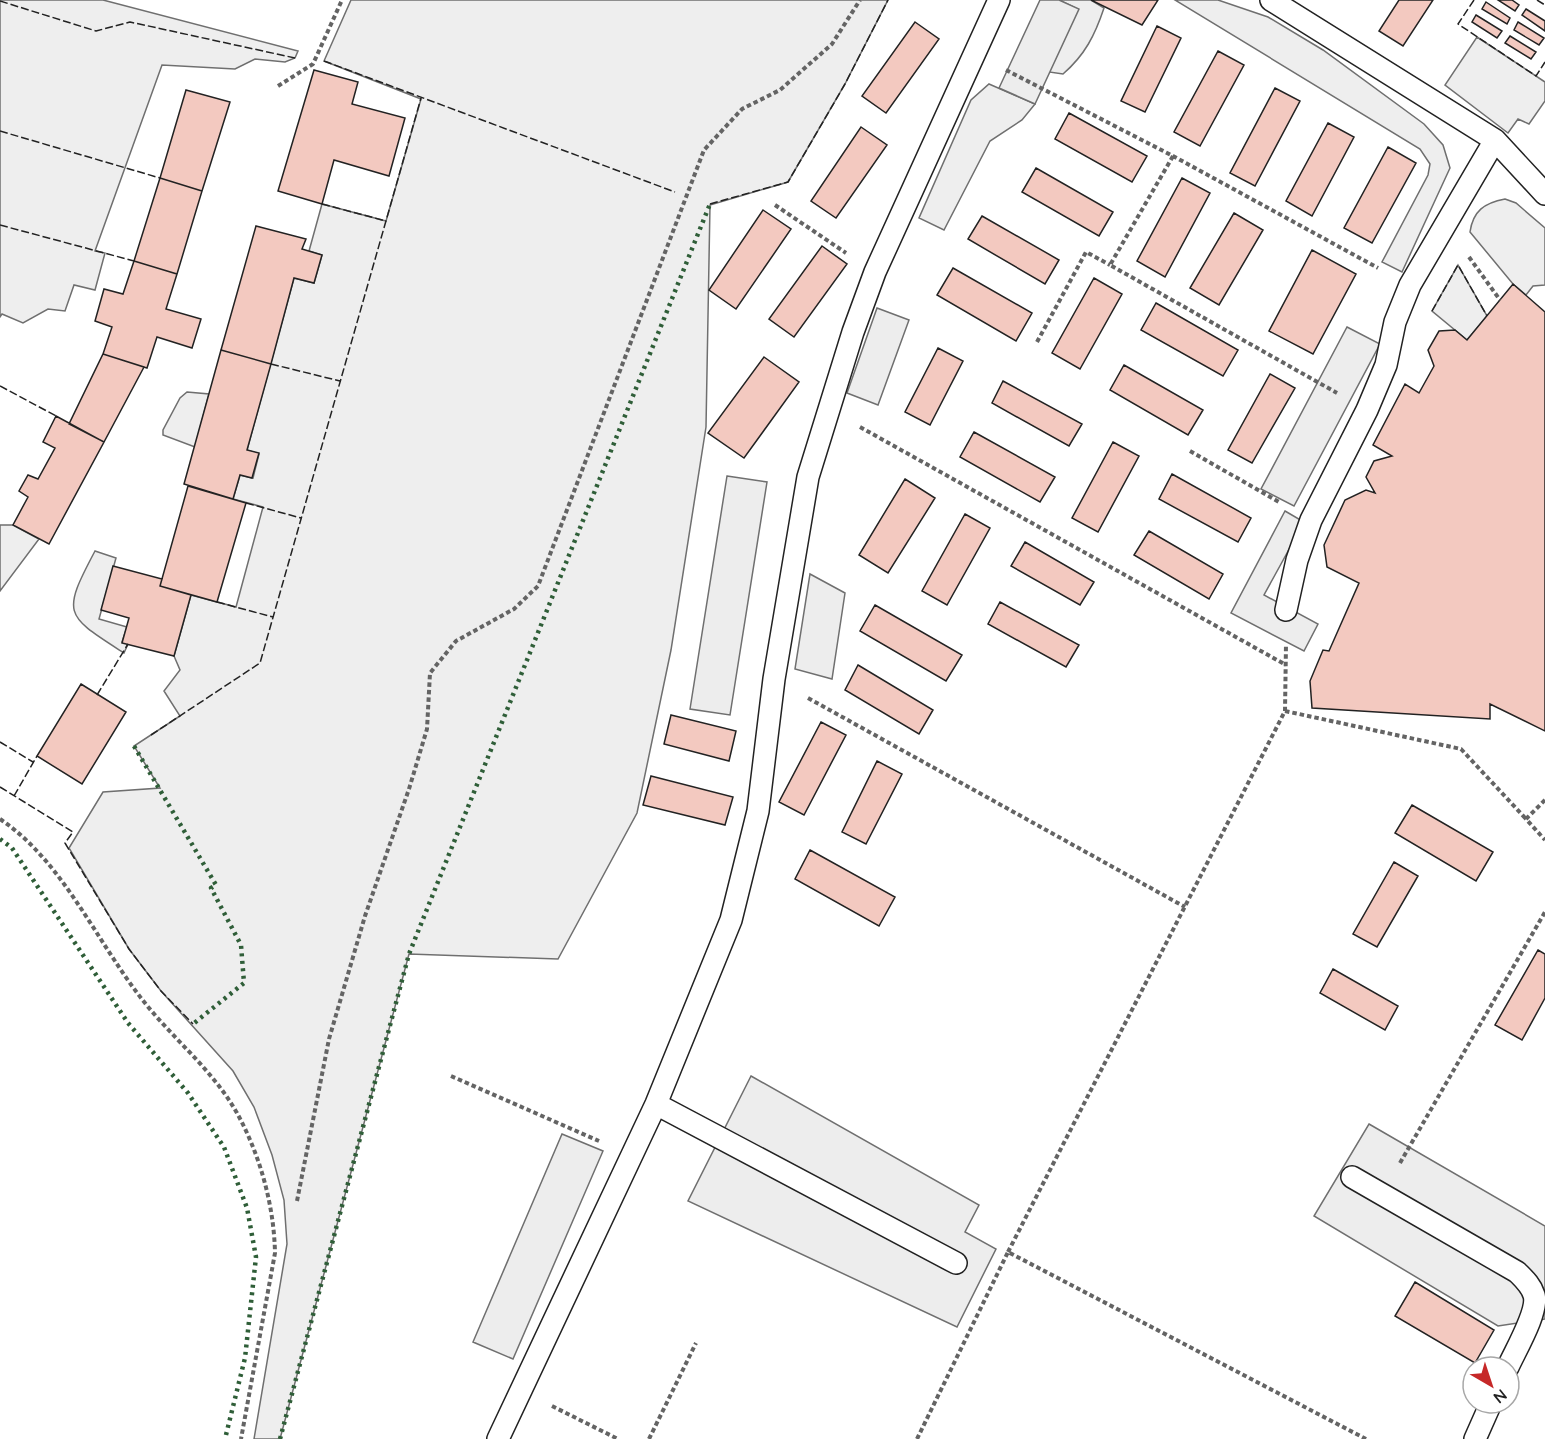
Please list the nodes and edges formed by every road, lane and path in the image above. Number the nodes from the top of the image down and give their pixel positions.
1 (342, 0) edge
2 (860, 0) edge
3 (999, 0) edge
4 (1271, 0) edge
5 (975, 54) junction
6 (278, 86) dead end
7 (1495, 140) junction
8 (1173, 156) junction
9 (1545, 194) edge
10 (775, 205) dead end
11 (1445, 225) junction
12 (1110, 265) junction
13 (875, 272) junction
14 (1410, 285) junction
15 (1500, 300) dead end
16 (1037, 342) dead end
17 (828, 410) junction
18 (1367, 410) junction
19 (1190, 451) dead end
20 (1311, 520) junction
21 (1286, 610) joint
22 (1286, 666) junction
23 (774, 679) junction
24 (1285, 711) junction
25 (1545, 800) edge
26 (0, 819) edge
27 (1526, 819) junction
28 (1545, 840) edge
29 (1185, 907) junction
30 (1545, 912) edge
31 (451, 1076) dead end
32 (656, 1104) junction
33 (632, 1155) junction
34 (1352, 1177) dead end
35 (1383, 1193) junction
36 (297, 1201) dead end
37 (1008, 1252) junction
38 (956, 1263) dead end
39 (696, 1343) dead end
40 (1514, 1355) edge
41 (521, 1390) junction
42 (1485, 1415) edge
43 (241, 1439) edge
44 (498, 1439) edge
45 (618, 1439) edge
46 (649, 1439) edge
47 (917, 1439) edge
48 (1366, 1439) edge
49 (1474, 1439) edge

1 - 6 path
2 - 36 path
3 - 5 lane
4 - 7 lane
5 - 8 path
5 - 13 lane
7 - 9 lane
7 - 11 lane
8 - 12 path
8 - 14 path
10 - 13 path
11 - 14 lane
11 - 15 path
12 - 16 path
12 - 18 path
13 - 17 lane
14 - 18 lane
17 - 22 path
17 - 23 lane
18 - 20 lane
19 - 20 path
20 - 21 lane
21 - 22 path
22 - 24 path
23 - 29 path
23 - 32 lane
24 - 27 path
24 - 29 path
25 - 27 path
26 - 43 path
27 - 28 path
29 - 37 path
30 - 35 path
31 - 33 path
32 - 33 lane
32 - 38 lane
33 - 41 lane
34 - 35 lane
35 - 40 lane
37 - 47 path
37 - 48 path
39 - 46 path
41 - 44 lane
41 - 45 path
42 - 49 lane

